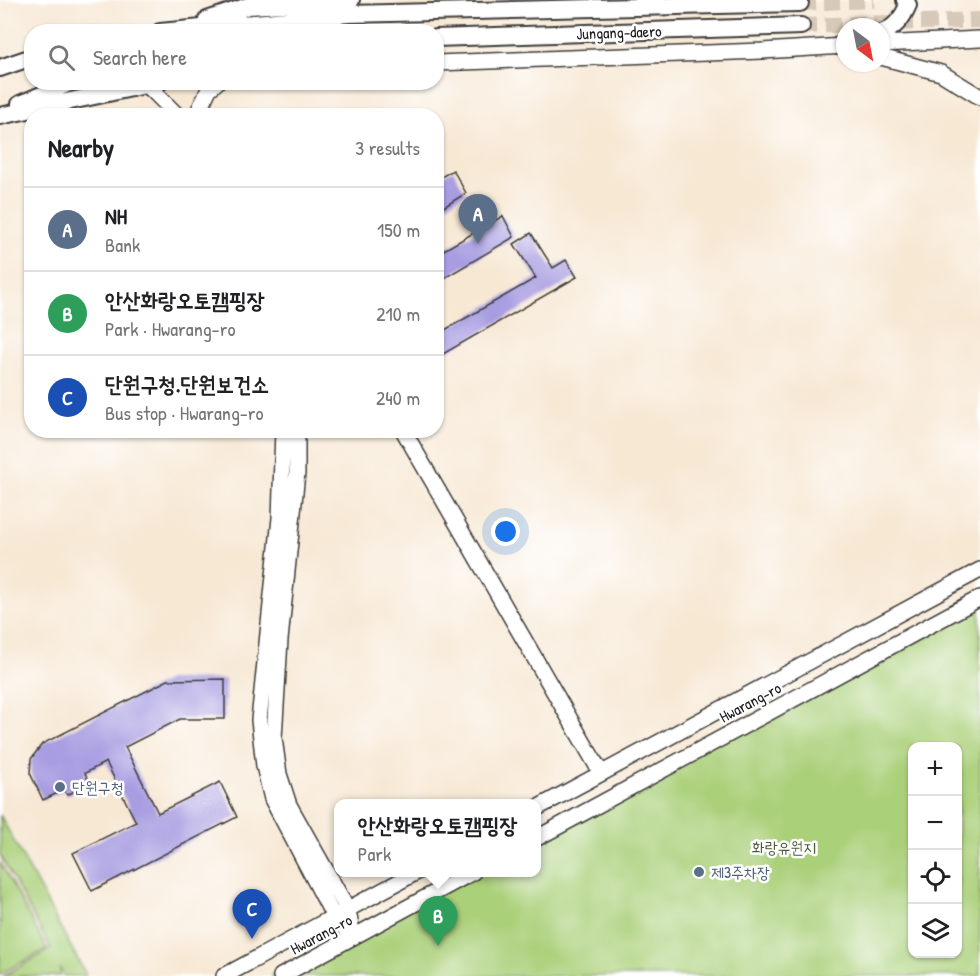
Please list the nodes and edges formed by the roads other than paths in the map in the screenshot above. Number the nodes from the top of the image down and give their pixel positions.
1 (351, 0) edge
2 (905, 0) edge
3 (800, 3) dead end
4 (192, 24) edge
5 (228, 24) edge
6 (801, 26) tunnel mouth
7 (890, 28) edge
8 (444, 38) edge
9 (980, 39) edge
10 (890, 44) edge
11 (836, 46) edge
12 (890, 59) edge
13 (24, 60) edge
14 (444, 63) edge
15 (0, 68) edge
16 (54, 90) edge
17 (122, 90) edge
18 (158, 90) edge
19 (209, 90) edge
20 (980, 97) edge
21 (31, 108) edge
22 (172, 108) edge
23 (200, 108) edge
24 (24, 109) edge
25 (0, 114) edge
26 (283, 438) edge
27 (297, 438) edge
28 (408, 438) edge
29 (980, 570) edge
30 (980, 598) edge
31 (601, 773) junction
32 (541, 806) edge
33 (541, 836) edge
34 (409, 877) edge
35 (466, 877) edge
36 (341, 913) junction
37 (353, 937) junction
38 (224, 976) edge
39 (281, 976) edge

1 - 4 main road
2 - 7 main road
3 - 5 main road, Jungang-daero
6 - 8 main road, Jungang-daero
9 - 10 street
11 - 14 street
12 - 20 street
13 - 15 main road
16 - 25 main road
17 - 21 main road
18 - 22 street
19 - 23 street
24 - 25 main road
26 - 36 street
27 - 36 street
28 - 31 street
29 - 31 street, Hwarang-ro
30 - 33 street, Hwarang-ro
31 - 32 street, Hwarang-ro
34 - 36 street, Hwarang-ro
35 - 37 street, Hwarang-ro
36 - 37 street
36 - 38 street, Hwarang-ro
37 - 39 street, Hwarang-ro

